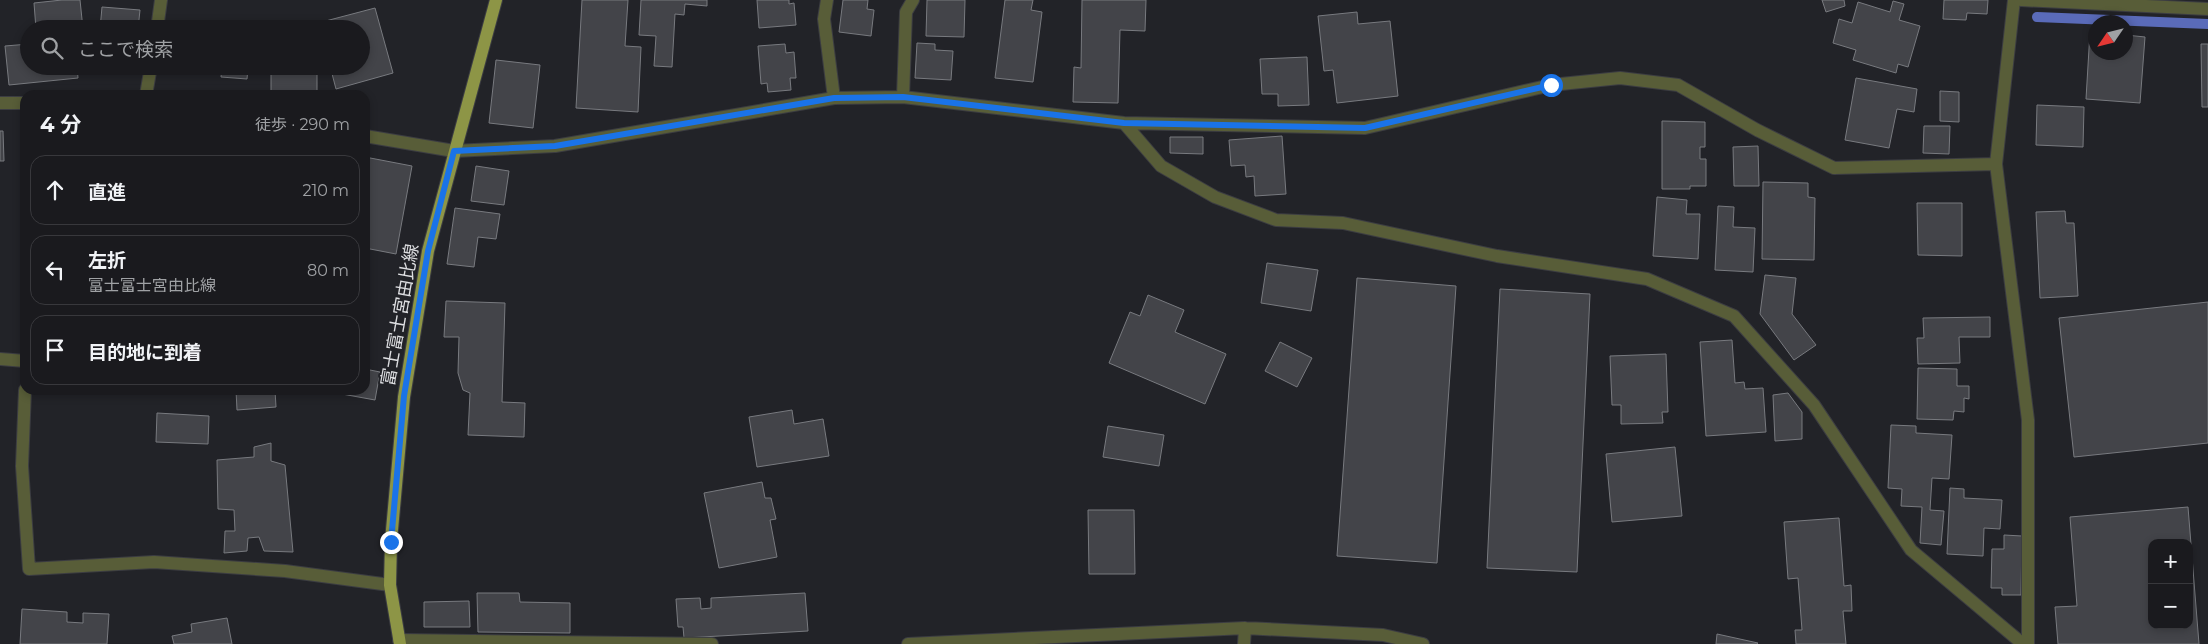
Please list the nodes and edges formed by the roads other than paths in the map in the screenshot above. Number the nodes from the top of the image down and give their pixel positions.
1 (161, 0) edge
2 (496, 0) edge
3 (827, 0) edge
4 (913, 0) edge
5 (2014, 0) edge
6 (2021, 0) edge
7 (2208, 9) edge
8 (158, 20) edge
9 (149, 75) edge
10 (147, 90) edge
11 (903, 97) junction
12 (834, 98) junction
13 (0, 103) edge
14 (20, 103) edge
15 (1124, 123) junction
16 (370, 137) edge
17 (454, 151) junction
18 (1996, 164) junction
19 (0, 359) edge
20 (20, 361) edge
21 (25, 395) edge
22 (390, 586) junction
23 (1246, 628) junction
24 (400, 642) edge
25 (712, 644) edge
26 (908, 644) edge
27 (1244, 644) edge
28 (1423, 644) edge
29 (2023, 644) edge
30 (2028, 644) edge

1 - 8 street
2 - 17 main road, 富士富士宮由比線
3 - 12 street
4 - 11 street
5 - 18 street
6 - 7 street
9 - 10 street
11 - 12 street
11 - 15 street
12 - 17 street
13 - 14 street
15 - 18 street
15 - 29 street
16 - 17 street
17 - 22 main road, 富士富士宮由比線
18 - 30 street
19 - 20 street
21 - 22 street
22 - 24 main road, 富士富士宮由比線
23 - 26 street
23 - 27 street
23 - 28 street
24 - 25 street

